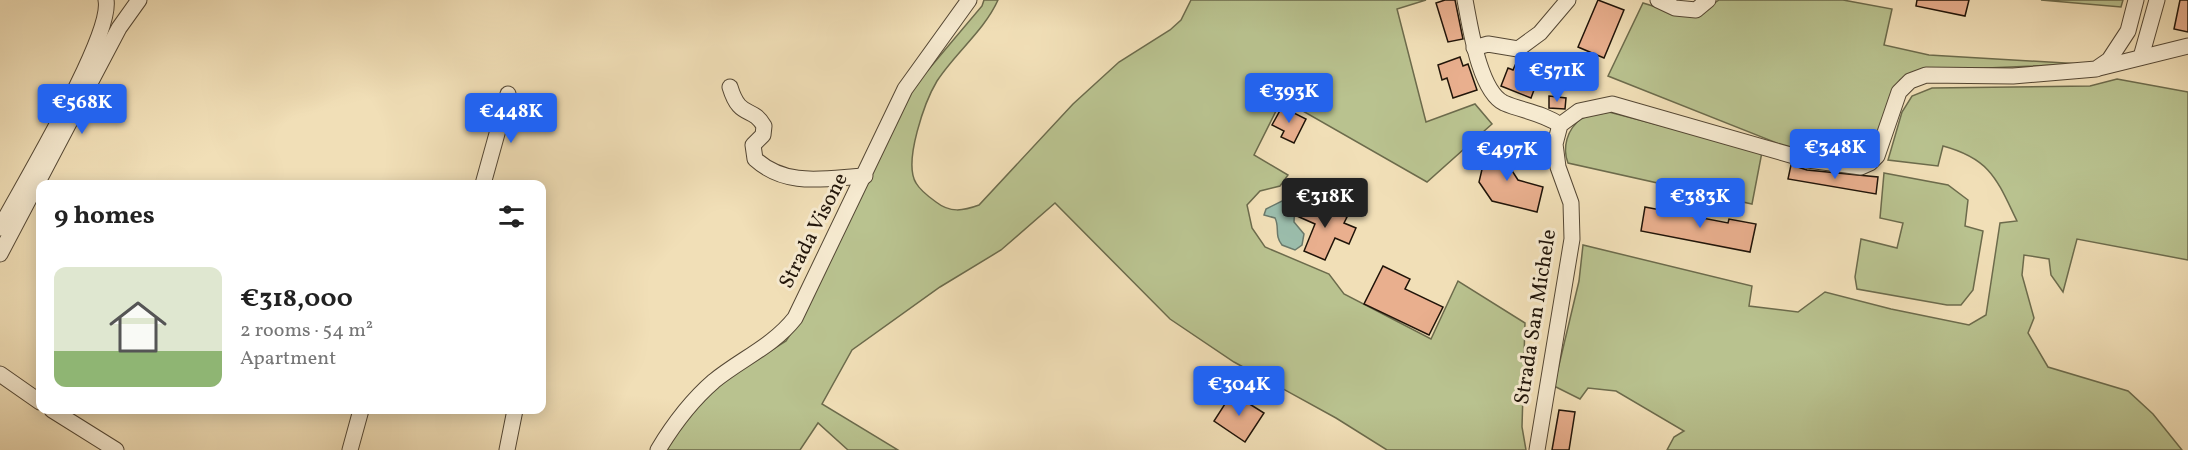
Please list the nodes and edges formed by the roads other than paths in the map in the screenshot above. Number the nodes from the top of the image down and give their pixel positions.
1 (105, 0) edge
2 (139, 0) edge
3 (969, 0) edge
4 (1465, 0) edge
5 (1568, 0) edge
6 (1658, 0) edge
7 (1708, 0) edge
8 (2136, 0) edge
9 (2157, 0) edge
10 (2188, 46) edge
11 (1474, 48) junction
12 (2141, 57) junction
13 (2096, 69) junction
14 (730, 87) dead end
15 (508, 94) dead end
16 (1560, 125) junction
17 (865, 176) junction
18 (39, 180) edge
19 (484, 180) edge
20 (36, 186) edge
21 (0, 228) edge
22 (0, 254) edge
23 (0, 374) edge
24 (36, 399) edge
25 (58, 414) edge
26 (360, 414) edge
27 (514, 414) edge
28 (116, 450) edge
29 (350, 450) edge
30 (507, 450) edge
31 (658, 450) edge
32 (1537, 450) edge

1 - 21 street
2 - 18 street
3 - 17 street, Strada Visone
4 - 11 street
5 - 11 street
6 - 7 street
8 - 13 street
9 - 12 street
10 - 12 street
11 - 16 street
12 - 13 street
13 - 16 street
14 - 17 street
15 - 19 street
16 - 32 street, Strada San Michele
17 - 31 street, Strada Visone
20 - 22 street
23 - 24 street
25 - 28 street
26 - 29 street
27 - 30 street

